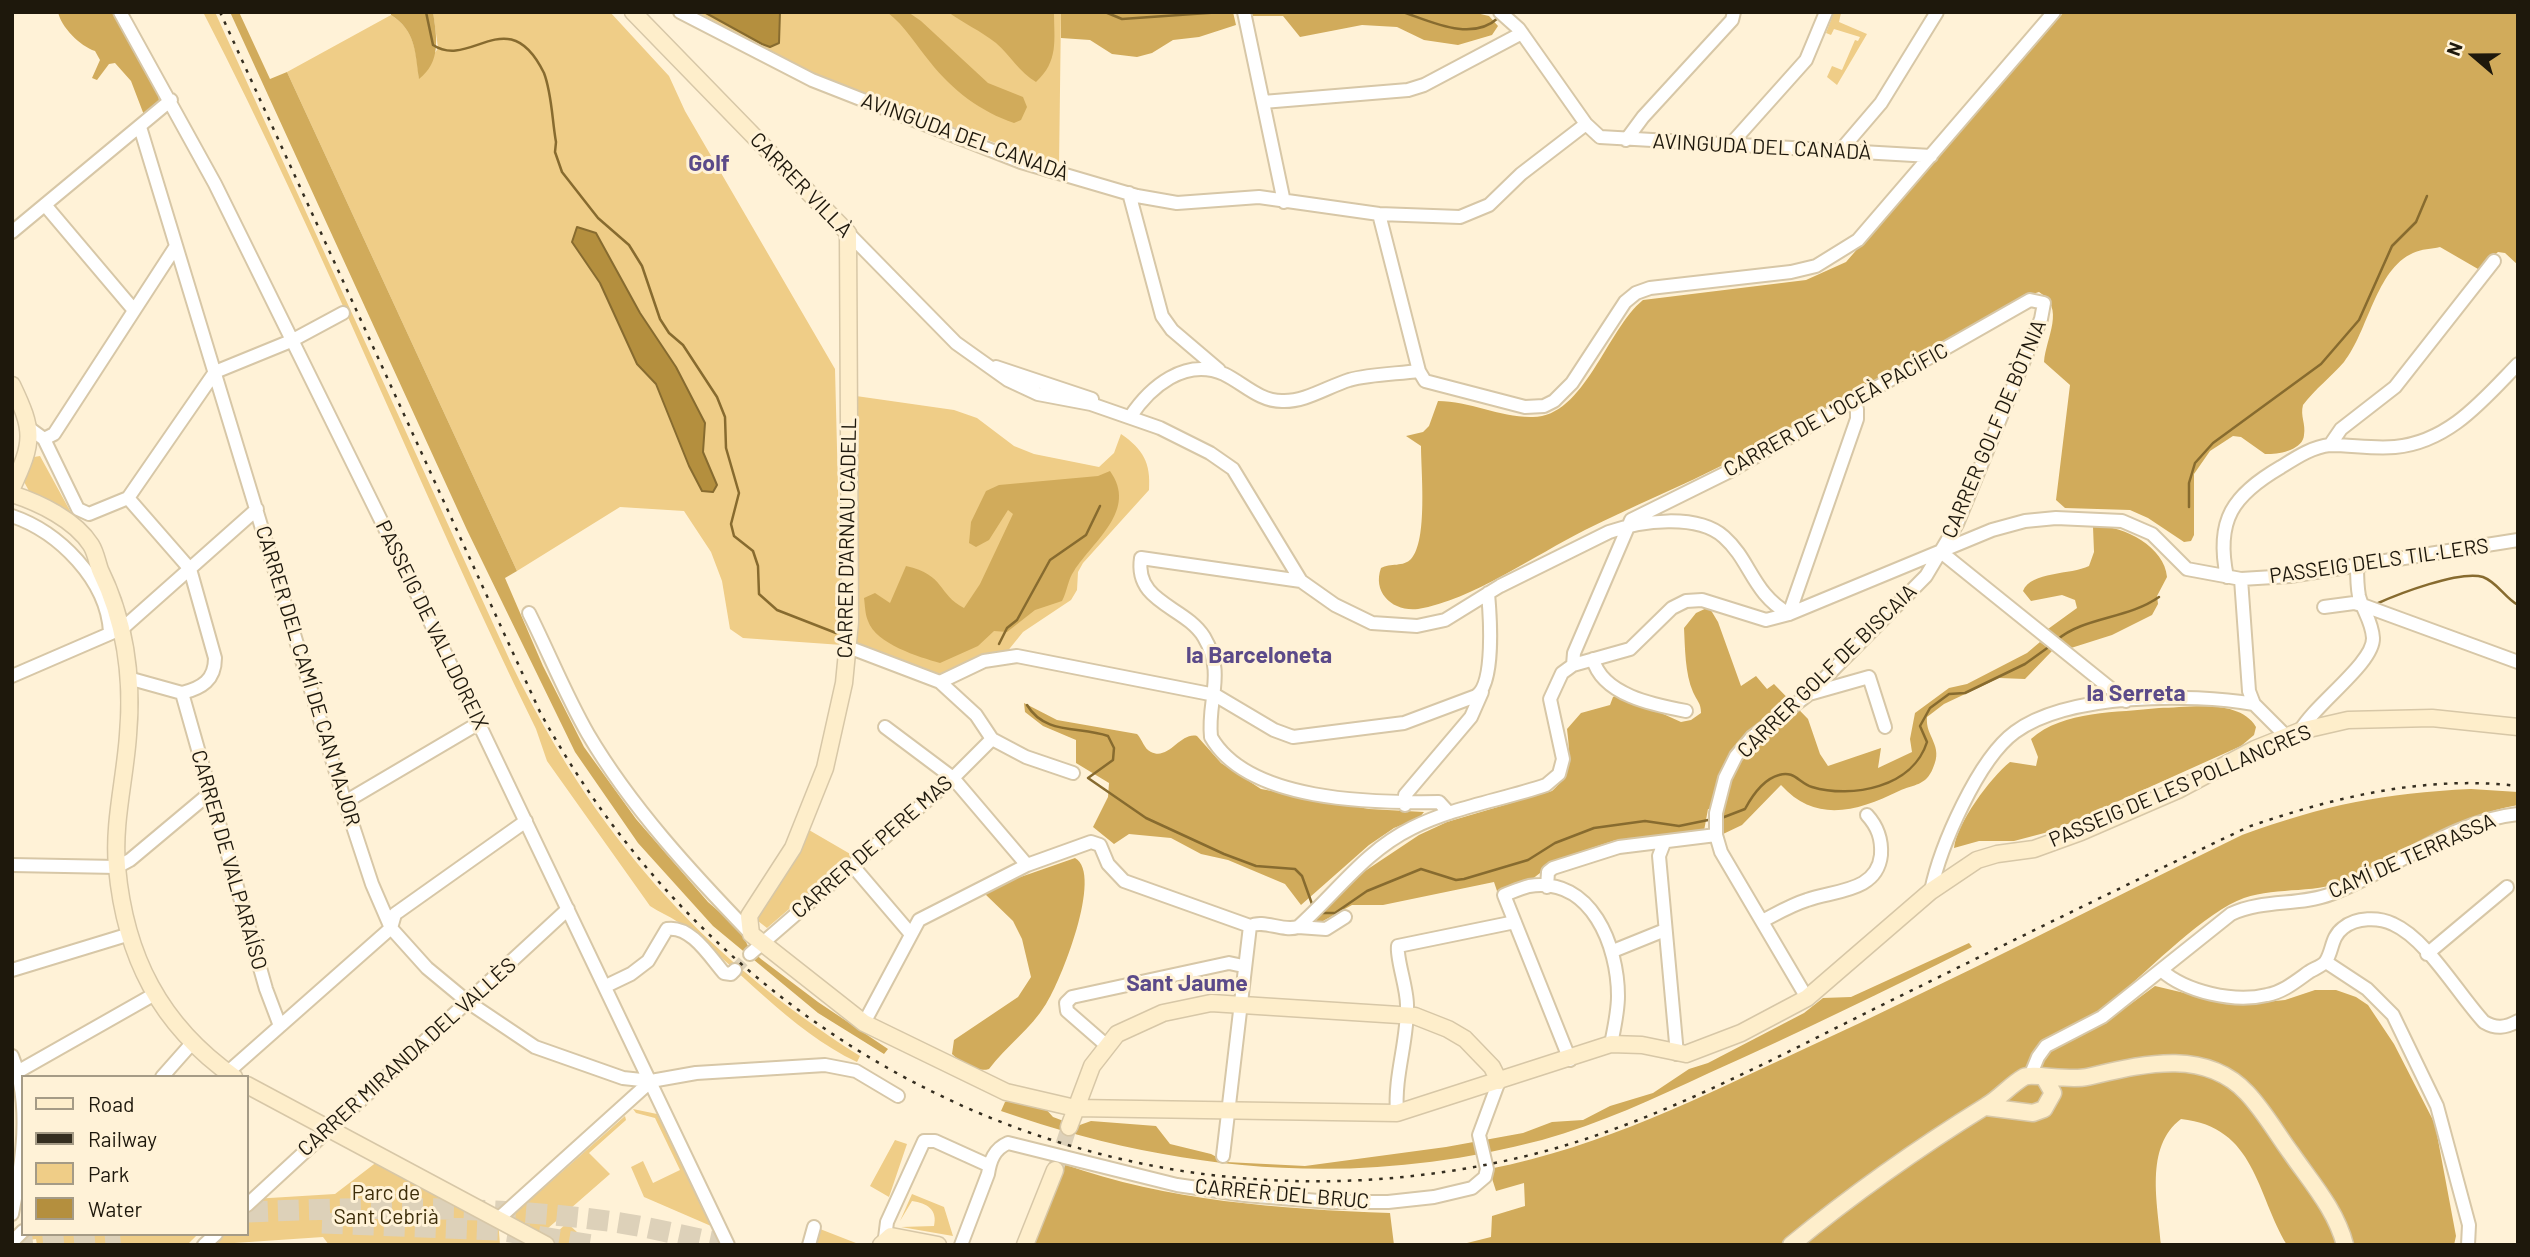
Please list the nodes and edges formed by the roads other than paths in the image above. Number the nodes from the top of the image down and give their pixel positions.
1 (120, 12) edge
2 (634, 12) edge
3 (680, 12) edge
4 (1734, 12) edge
5 (1826, 12) edge
6 (1937, 12) edge
7 (2054, 12) edge
8 (1244, 16) edge
9 (1505, 16) edge
10 (1522, 33) junction
11 (171, 100) junction
12 (1263, 102) junction
13 (140, 127) junction
14 (1590, 129) junction
15 (1626, 140) junction
16 (1730, 145) junction
17 (1840, 151) junction
18 (1931, 156) junction
19 (1129, 193) junction
20 (1284, 202) junction
21 (45, 205) junction
22 (1379, 214) junction
23 (12, 232) edge
24 (848, 233) junction
25 (176, 246) junction
26 (2494, 261) dead end
27 (2045, 305) joint
28 (134, 309) junction
29 (343, 313) dead end
30 (291, 341) junction
31 (2518, 363) edge
32 (1419, 371) junction
33 (215, 372) junction
34 (1223, 374) junction
35 (12, 385) edge
36 (1852, 402) junction
37 (1130, 417) junction
38 (29, 428) junction
39 (44, 439) junction
40 (2330, 444) junction
41 (14, 476) edge
42 (128, 498) junction
43 (15, 504) edge
44 (257, 509) junction
45 (80, 521) junction
46 (1627, 527) junction
47 (2518, 540) edge
48 (1941, 552) junction
49 (2357, 563) junction
50 (99, 567) junction
51 (190, 569) junction
52 (2227, 577) junction
53 (2241, 579) junction
54 (1301, 581) junction
55 (1488, 593) junction
56 (2365, 606) junction
57 (2324, 607) dead end
58 (529, 613) dead end
59 (1789, 614) junction
60 (116, 630) junction
61 (848, 647) junction
62 (1593, 659) junction
63 (2518, 662) edge
64 (1573, 665) junction
65 (12, 676) edge
66 (128, 678) junction
67 (940, 682) junction
68 (1482, 692) junction
69 (182, 693) junction
70 (1809, 694) junction
71 (1215, 695) junction
72 (2126, 701) junction
73 (2254, 704) junction
74 (1686, 711) dead end
75 (479, 723) junction
76 (885, 727) dead end
77 (1885, 727) dead end
78 (2518, 727) edge
79 (2293, 734) junction
80 (992, 739) junction
81 (1073, 773) dead end
82 (953, 778) junction
83 (210, 793) junction
84 (345, 803) junction
85 (1405, 805) junction
86 (1449, 813) junction
87 (2518, 814) edge
88 (1867, 815) dead end
89 (526, 821) junction
90 (1716, 825) junction
91 (1664, 844) junction
92 (12, 865) edge
93 (852, 865) junction
94 (1027, 865) junction
95 (117, 867) junction
96 (1547, 887) junction
97 (2507, 887) dead end
98 (1931, 891) junction
99 (568, 909) junction
100 (1345, 917) dead end
101 (1762, 921) junction
102 (1515, 922) junction
103 (1250, 926) junction
104 (1298, 927) junction
105 (391, 928) junction
106 (1665, 930) junction
107 (910, 933) junction
108 (130, 934) junction
109 (754, 944) junction
110 (1613, 951) junction
111 (2427, 954) junction
112 (2326, 962) junction
113 (1243, 966) junction
114 (12, 970) edge
115 (735, 970) dead end
116 (2161, 970) junction
117 (606, 986) junction
118 (153, 995) junction
119 (1807, 998) junction
120 (468, 1002) junction
121 (1240, 1004) junction
122 (1407, 1015) junction
123 (2518, 1021) edge
124 (864, 1023) junction
125 (279, 1026) junction
126 (193, 1042) junction
127 (1611, 1044) junction
128 (1106, 1045) junction
129 (1677, 1054) junction
130 (12, 1056) edge
131 (1570, 1060) junction
132 (15, 1073) edge
133 (164, 1075) edge
134 (231, 1075) edge
135 (2031, 1078) junction
136 (2085, 1078) junction
137 (651, 1081) junction
138 (1499, 1081) junction
139 (248, 1086) edge
140 (898, 1096) dead end
141 (2051, 1101) junction
142 (1986, 1107) junction
143 (1075, 1108) junction
144 (2023, 1109) junction
145 (1228, 1110) junction
146 (1397, 1112) junction
147 (1069, 1127) tunnel mouth
148 (328, 1128) junction
149 (21, 1140) edge
150 (1223, 1156) dead end
151 (21, 1157) edge
152 (988, 1165) junction
153 (1055, 1170) tunnel mouth
154 (249, 1200) edge
155 (12, 1214) edge
156 (498, 1219) junction
157 (814, 1227) dead end
158 (523, 1233) junction
159 (883, 1241) edge
160 (537, 1245) edge
161 (546, 1245) edge
162 (729, 1245) edge
163 (809, 1245) edge
164 (938, 1245) edge
165 (961, 1245) edge
166 (1025, 1245) edge
167 (1791, 1245) edge
168 (2345, 1245) edge
169 (2468, 1245) edge

1 - 11 street, PASSEIG DE VALLDOREIX
2 - 24 street, CARRER VILLÀ
3 - 19 street, AVINGUDA DEL CANADÀ
4 - 15 street
5 - 16 street
6 - 17 street
7 - 18 street
8 - 12 street
9 - 10 street
10 - 12 street
10 - 14 street
11 - 13 street
11 - 30 street, PASSEIG DE VALLDOREIX
12 - 20 street
13 - 21 street
13 - 25 street, CARRER DEL CAMÍ DE CAN MAJOR
14 - 15 street, AVINGUDA DEL CANADÀ
14 - 22 street, AVINGUDA DEL CANADÀ
15 - 16 street, AVINGUDA DEL CANADÀ
16 - 17 street, AVINGUDA DEL CANADÀ
17 - 18 street, AVINGUDA DEL CANADÀ
18 - 32 street
19 - 20 street, AVINGUDA DEL CANADÀ
19 - 34 street
20 - 22 street, AVINGUDA DEL CANADÀ
21 - 23 street
21 - 28 street
22 - 32 street
24 - 37 street, CARRER VILLÀ
24 - 61 street, CARRER D'ARNAU CADELL
25 - 28 street
25 - 33 street, CARRER DEL CAMÍ DE CAN MAJOR
26 - 40 street
27 - 36 street, CARRER DE L'OCEÀ PACÍFIC
27 - 48 street, CARRER GOLF DE BÒTNIA
28 - 39 street
29 - 30 street
30 - 33 street
30 - 75 street, PASSEIG DE VALLDOREIX
31 - 40 street
32 - 34 street
33 - 42 street
33 - 44 street, CARRER DEL CAMÍ DE CAN MAJOR
34 - 37 street
35 - 38 street
36 - 46 street, CARRER DE L'OCEÀ PACÍFIC
36 - 59 street
37 - 54 street, CARRER VILLÀ
38 - 39 street
38 - 41 street
39 - 45 street
40 - 52 street
41 - 45 street
42 - 45 street
42 - 51 street
43 - 45 street
43 - 50 street
43 - 60 street
44 - 51 street
44 - 84 street, CARRER DEL CAMÍ DE CAN MAJOR
45 - 50 street
46 - 55 street
46 - 59 street
46 - 64 street
47 - 49 street, PASSEIG DELS TIL·LERS
48 - 52 street, PASSEIG DELS TIL·LERS
48 - 59 street, PASSEIG DELS TIL·LERS
48 - 70 street, CARRER GOLF DE BISCAIA
48 - 72 street
49 - 53 street, PASSEIG DELS TIL·LERS
49 - 56 street
50 - 60 street
51 - 60 street
51 - 69 street
52 - 53 street, PASSEIG DELS TIL·LERS
53 - 73 street
54 - 55 street
54 - 71 street
55 - 68 street
56 - 57 street
56 - 63 street
56 - 79 street
58 - 109 street
59 - 62 street, PASSEIG DELS TIL·LERS
60 - 65 street
60 - 66 street
61 - 67 street
61 - 109 street, CARRER D'ARNAU CADELL
62 - 64 street
62 - 74 street
64 - 86 street
66 - 69 street
66 - 95 street
67 - 71 street
67 - 80 street
68 - 71 street
68 - 85 street
69 - 83 street, CARRER DE VALPARAÍSO
70 - 77 street
70 - 90 street, CARRER GOLF DE BISCAIA
71 - 85 street
72 - 73 street
72 - 98 street
73 - 79 street
75 - 84 street
75 - 89 street, PASSEIG DE VALLDOREIX
76 - 82 street
78 - 79 street, PASSEIG DE LES POLLANCRES
79 - 98 street, PASSEIG DE LES POLLANCRES
80 - 81 street
80 - 82 street, CARRER DE PERE MAS
82 - 93 street, CARRER DE PERE MAS
82 - 94 street
83 - 95 street
83 - 125 street, CARRER DE VALPARAÍSO
84 - 105 street, CARRER DEL CAMÍ DE CAN MAJOR
85 - 86 street
86 - 104 street
87 - 116 street, CAMÍ DE TERRASSA
88 - 101 street
89 - 99 street, PASSEIG DE VALLDOREIX
89 - 105 street
90 - 91 street
90 - 101 street
91 - 96 street
91 - 106 street
92 - 95 street
93 - 107 street
93 - 109 street, CARRER DE PERE MAS
94 - 103 street
94 - 107 street
95 - 108 street
96 - 102 street
96 - 110 street
97 - 111 street
98 - 119 street, PASSEIG DE LES POLLANCRES
99 - 117 street, PASSEIG DE VALLDOREIX
99 - 120 street, CARRER MIRANDA DEL VALLÈS
100 - 104 street
101 - 119 street
102 - 122 street
102 - 131 street
103 - 104 street
103 - 113 street
105 - 120 street, CARRER DEL CAMÍ DE CAN MAJOR
105 - 125 street
106 - 110 street
106 - 129 street
107 - 124 street
108 - 114 street
108 - 118 street
109 - 124 street
110 - 127 street
111 - 112 street
111 - 123 street
112 - 116 street
112 - 169 street
113 - 121 street
113 - 128 street
115 - 117 street
116 - 135 street, CAMÍ DE TERRASSA
117 - 137 street, PASSEIG DE VALLDOREIX
118 - 126 street
118 - 132 street
119 - 129 street, PASSEIG DE LES POLLANCRES
120 - 137 street, CARRER DEL CAMÍ DE CAN MAJOR
120 - 148 street, CARRER MIRANDA DEL VALLÈS
121 - 122 street
121 - 128 street
121 - 145 street
122 - 138 street
122 - 146 street
124 - 143 street
125 - 134 street
126 - 133 street
126 - 134 street
127 - 129 street, PASSEIG DE LES POLLANCRES
127 - 131 street
128 - 143 street
130 - 132 street
131 - 138 street
132 - 149 street
135 - 136 street
135 - 141 street
135 - 142 street
135 - 144 street
136 - 141 street
136 - 168 street
137 - 140 street
137 - 156 street
137 - 162 street, PASSEIG DE VALLDOREIX
138 - 146 street
138 - 152 street, CARRER DEL BRUC
139 - 148 street
141 - 144 street
142 - 144 street
142 - 167 street
143 - 145 street
143 - 147 street
145 - 146 street
145 - 150 street
148 - 154 street, CARRER MIRANDA DEL VALLÈS
148 - 156 street
151 - 155 street
152 - 159 street
152 - 165 street
153 - 166 street
156 - 158 street
157 - 163 street
158 - 160 street
158 - 161 street
159 - 164 street

